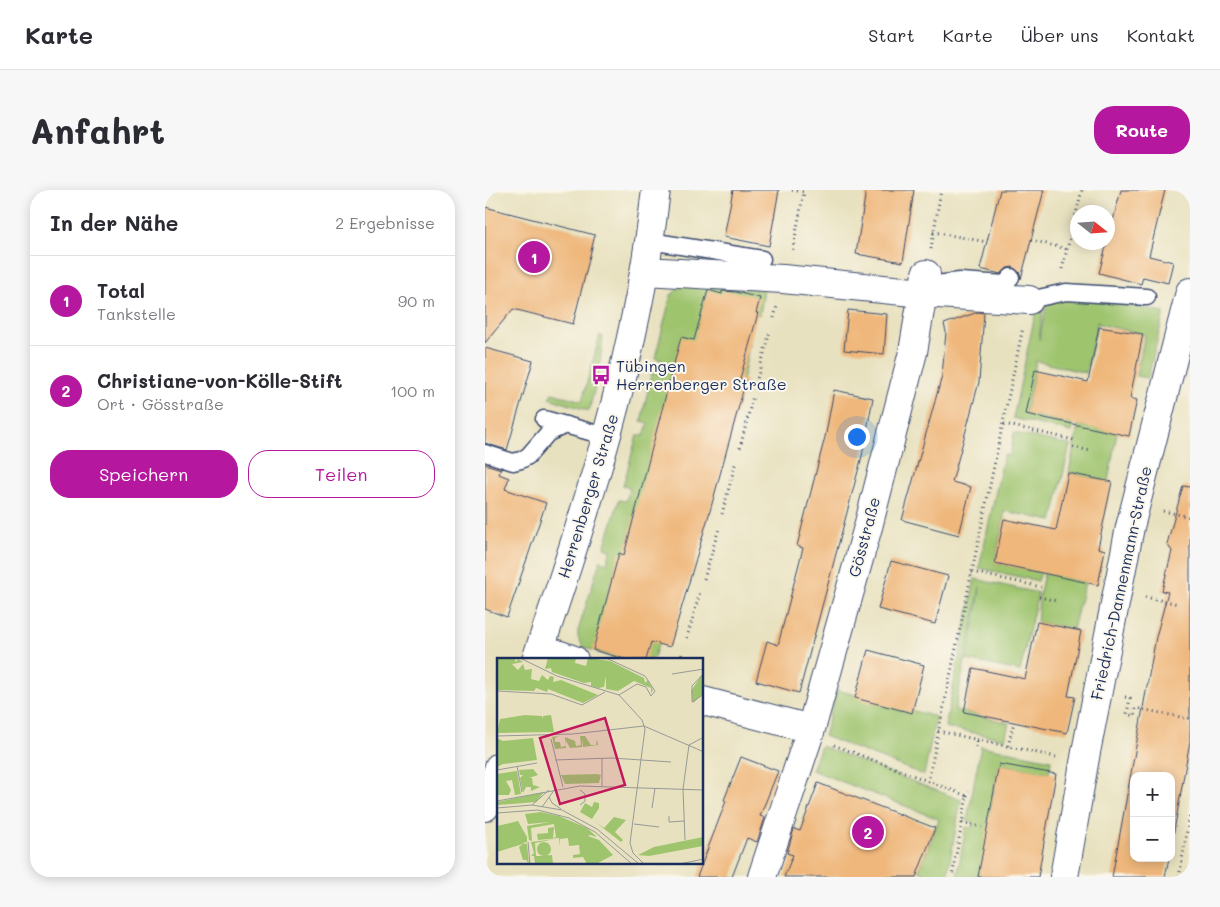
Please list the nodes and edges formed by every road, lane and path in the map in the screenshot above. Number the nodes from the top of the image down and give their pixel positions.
1 (792, 190) edge
2 (941, 190) edge
3 (1082, 190) edge
4 (653, 198) edge
5 (933, 232) junction
6 (1031, 240) dead end
7 (650, 241) junction
8 (987, 242) dead end
9 (1067, 249) junction
10 (762, 259) dead end
11 (645, 271) junction
12 (1011, 277) dead end
13 (787, 279) junction
14 (925, 284) junction
15 (1190, 292) edge
16 (1056, 293) junction
17 (1147, 297) dead end
18 (1029, 300) junction
19 (770, 331) dead end
20 (756, 383) dead end
21 (753, 396) dead end
22 (544, 419) dead end
23 (1004, 424) junction
24 (566, 426) junction
25 (607, 437) junction
26 (1074, 440) dead end
27 (1073, 447) dead end
28 (740, 448) dead end
29 (1091, 451) dead end
30 (485, 452) edge
31 (736, 462) dead end
32 (722, 514) dead end
33 (719, 528) dead end
34 (972, 572) junction
35 (704, 579) dead end
36 (1041, 587) dead end
37 (700, 592) dead end
38 (1117, 592) junction
39 (1039, 597) dead end
40 (1057, 601) dead end
41 (1179, 604) dead end
42 (687, 638) dead end
43 (683, 650) dead end
44 (538, 654) edge
45 (562, 658) edge
46 (681, 658) edge
47 (1123, 696) dead end
48 (704, 700) edge
49 (1190, 719) edge
50 (1014, 722) dead end
51 (811, 729) junction
52 (938, 731) junction
53 (978, 740) junction
54 (835, 746) dead end
55 (1008, 746) junction
56 (976, 747) dead end
57 (1054, 756) dead end
58 (497, 773) edge
59 (928, 782) junction
60 (968, 791) dead end
61 (967, 796) junction
62 (485, 807) edge
63 (1190, 814) edge
64 (962, 823) junction
65 (982, 827) dead end
66 (762, 877) edge
67 (952, 877) edge
68 (1064, 877) edge
69 (1179, 877) edge

1 - 13 path
2 - 5 path
3 - 9 path
4 - 7 street, Herrenberger Straße
5 - 8 path
5 - 14 path
6 - 9 path
7 - 10 lane
7 - 11 street, Herrenberger Straße
9 - 16 path
11 - 13 street
11 - 25 street, Herrenberger Straße
12 - 14 lane
13 - 14 street
14 - 18 street
14 - 51 street, Gösstraße
15 - 38 street, Friedrich-Dannenmann-Straße
16 - 17 lane
16 - 18 lane
18 - 23 path
19 - 20 path
21 - 28 path
22 - 24 lane
23 - 26 path
23 - 34 path
24 - 25 lane
24 - 30 lane
25 - 44 street, Herrenberger Straße
27 - 29 path
31 - 32 path
33 - 35 path
34 - 36 path
34 - 52 path
37 - 42 path
38 - 41 path
38 - 68 street, Friedrich-Dannenmann-Straße
39 - 40 path
43 - 46 path
44 - 45 street
47 - 49 path
48 - 51 street
50 - 55 path
51 - 66 street, Gösstraße
52 - 53 path
52 - 59 path
53 - 55 path
53 - 56 path
54 - 59 path
55 - 57 path
58 - 62 street
59 - 61 path
60 - 61 path
61 - 64 path
63 - 69 path
64 - 65 path
64 - 67 path

